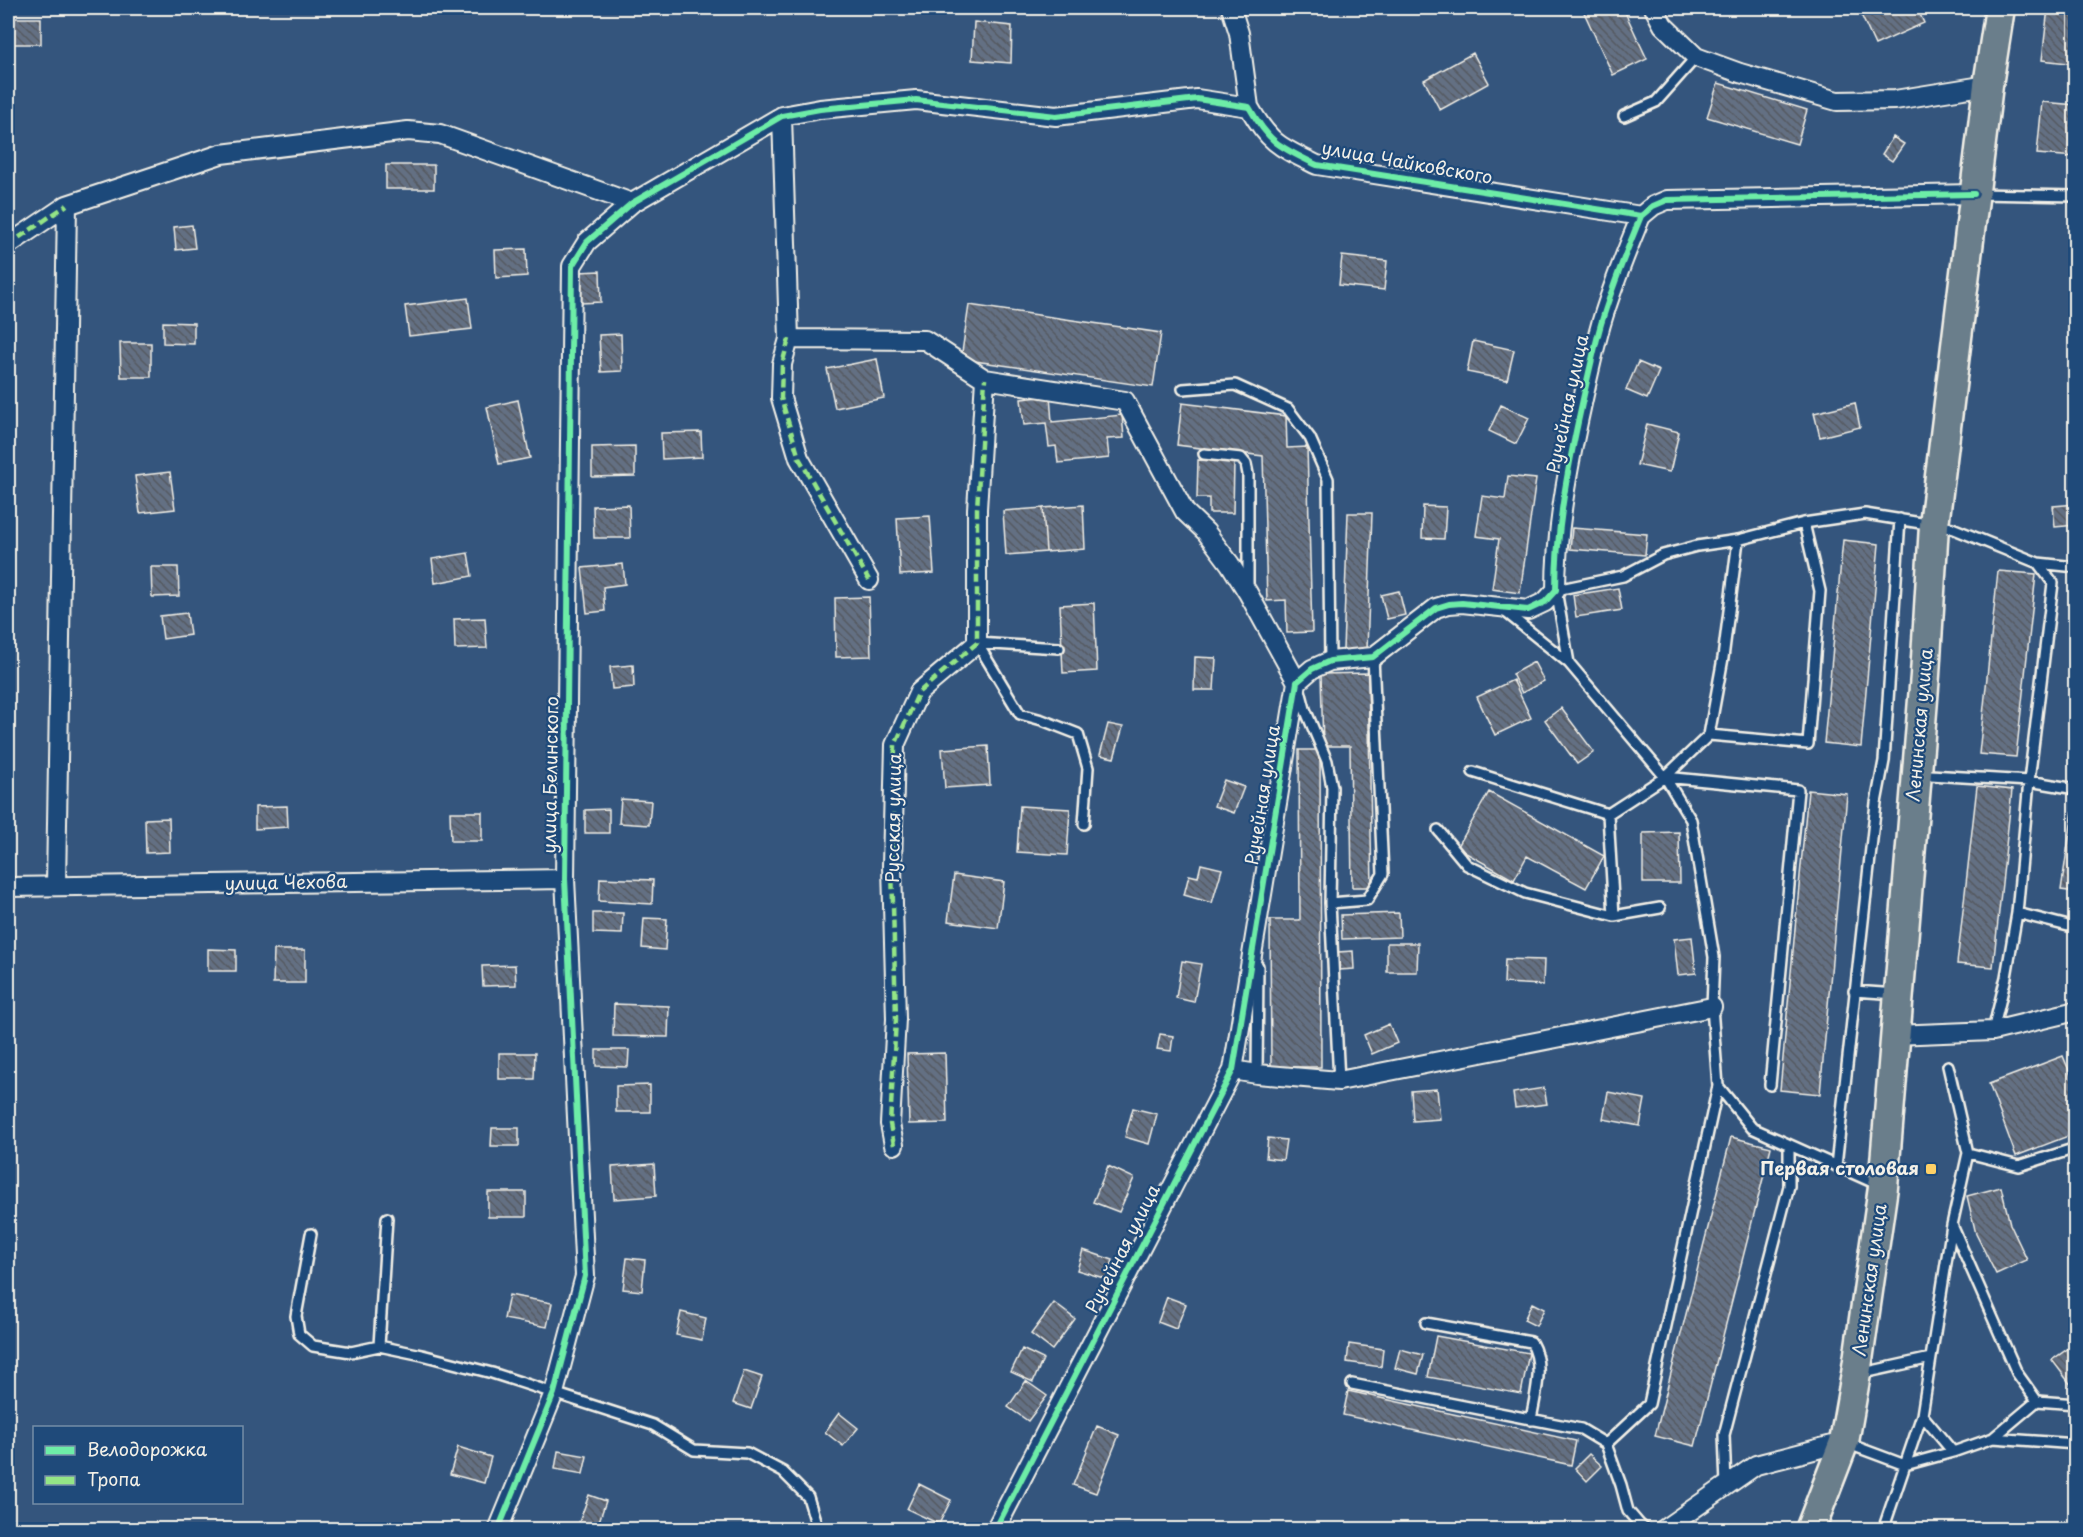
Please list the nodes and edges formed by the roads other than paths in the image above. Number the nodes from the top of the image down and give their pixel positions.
1 (1231, 8) edge
2 (1654, 8) edge
3 (2000, 8) edge
4 (1696, 57) junction
5 (1988, 85) junction
6 (1249, 107) junction
7 (782, 116) junction
8 (1624, 116) dead end
9 (1974, 194) junction
10 (2076, 196) edge
11 (632, 203) junction
12 (67, 204) junction
13 (1641, 216) junction
14 (8, 245) edge
15 (789, 339) junction
16 (985, 379) junction
17 (1183, 389) dead end
18 (1204, 454) dead end
19 (1900, 519) junction
20 (1804, 523) junction
21 (1934, 525) junction
22 (1738, 540) junction
23 (2038, 563) junction
24 (2076, 567) edge
25 (869, 580) dead end
26 (1556, 590) junction
27 (1248, 593) junction
28 (1501, 608) junction
29 (977, 643) junction
30 (1059, 648) dead end
31 (1373, 657) junction
32 (1330, 661) junction
33 (1569, 663) junction
34 (1297, 682) junction
35 (1709, 735) junction
36 (1473, 772) dead end
37 (1930, 775) dead end
38 (1665, 777) junction
39 (2029, 781) junction
40 (2076, 789) edge
41 (1608, 814) junction
42 (1084, 824) dead end
43 (1438, 830) dead end
44 (565, 879) junction
45 (56, 886) junction
46 (8, 887) edge
47 (1330, 903) junction
48 (1660, 908) dead end
49 (2017, 913) junction
50 (1614, 916) junction
51 (2076, 928) edge
52 (1258, 966) dead end
53 (1854, 991) junction
54 (1898, 994) junction
55 (1712, 1007) junction
56 (2076, 1011) edge
57 (1993, 1031) junction
58 (1894, 1035) junction
59 (1948, 1066) dead end
60 (1233, 1070) junction
61 (1257, 1074) junction
62 (1339, 1081) junction
63 (1770, 1085) dead end
64 (1718, 1086) junction
65 (894, 1145) dead end
66 (1789, 1145) junction
67 (2076, 1148) edge
68 (1968, 1153) junction
69 (1836, 1166) junction
70 (1883, 1187) junction
71 (387, 1218) dead end
72 (1952, 1225) junction
73 (311, 1234) dead end
74 (1426, 1323) dead end
75 (379, 1346) junction
76 (1931, 1358) junction
77 (1856, 1374) junction
78 (1352, 1384) dead end
79 (554, 1393) junction
80 (2037, 1401) junction
81 (2076, 1404) edge
82 (1922, 1415) junction
83 (1532, 1420) junction
84 (1993, 1438) junction
85 (1844, 1442) junction
86 (1606, 1444) junction
87 (2076, 1444) edge
88 (1953, 1452) junction
89 (1905, 1466) junction
90 (1726, 1485) junction
91 (498, 1530) edge
92 (818, 1530) edge
93 (995, 1530) edge
94 (1646, 1530) edge
95 (1663, 1530) edge
96 (1810, 1530) edge
97 (1882, 1530) edge

1 - 6 street
2 - 4 street
3 - 5 main road, Ленинская улица
4 - 5 street
4 - 8 lane
5 - 9 main road, Ленинская улица
6 - 7 street
6 - 13 street, улица Чайковского
7 - 11 street, улица Белинского
7 - 15 street
9 - 10 lane
9 - 13 street
9 - 21 main road, Ленинская улица
11 - 12 street
11 - 44 street, улица Белинского
12 - 14 street
12 - 45 street
13 - 26 street, Ручейная улица
15 - 16 street
15 - 25 street
16 - 27 street
16 - 29 street
17 - 32 lane
18 - 27 lane
19 - 20 lane
19 - 21 lane
19 - 53 lane
20 - 22 lane
20 - 35 lane
21 - 23 lane
21 - 54 main road, Ленинская улица
22 - 26 lane
22 - 35 lane
23 - 24 lane
23 - 39 lane
26 - 28 street
26 - 33 lane
27 - 34 street
28 - 31 street
28 - 33 lane
29 - 30 lane
29 - 42 lane
29 - 65 street, Русская улица
31 - 32 street
31 - 47 lane
32 - 34 street
33 - 38 lane
34 - 47 lane
34 - 60 street, Ручейная улица
35 - 38 lane
36 - 41 lane
37 - 39 lane
38 - 41 lane
38 - 55 lane
38 - 63 lane
39 - 40 lane
39 - 49 lane
41 - 50 lane
43 - 50 lane
44 - 45 street, улица Чехова
44 - 79 street, улица Белинского
45 - 46 street, улица Чехова
47 - 62 lane
48 - 50 lane
49 - 51 lane
49 - 57 lane
52 - 61 lane
53 - 54 lane
53 - 69 lane
54 - 58 main road, Ленинская улица
55 - 62 street
55 - 64 lane
56 - 57 street
57 - 58 street
58 - 70 main road, Ленинская улица
59 - 68 lane
60 - 61 street
60 - 93 street, Ручейная улица
61 - 62 street
64 - 66 lane
64 - 86 lane
66 - 69 lane
66 - 90 lane
67 - 68 lane
68 - 72 lane
69 - 70 lane
70 - 77 main road, Ленинская улица
71 - 75 lane
72 - 76 lane
72 - 80 lane
73 - 75 lane
74 - 83 lane
75 - 79 lane
76 - 77 lane
76 - 82 lane
77 - 85 main road, Ленинская улица
78 - 83 lane
79 - 91 street, улица Белинского
79 - 92 lane
80 - 81 lane
80 - 84 lane
82 - 88 lane
82 - 89 lane
83 - 86 lane
84 - 87 lane
84 - 88 lane
85 - 89 lane
85 - 90 street
85 - 96 main road, Ленинская улица
86 - 94 lane
88 - 89 lane
89 - 97 lane
90 - 95 street

